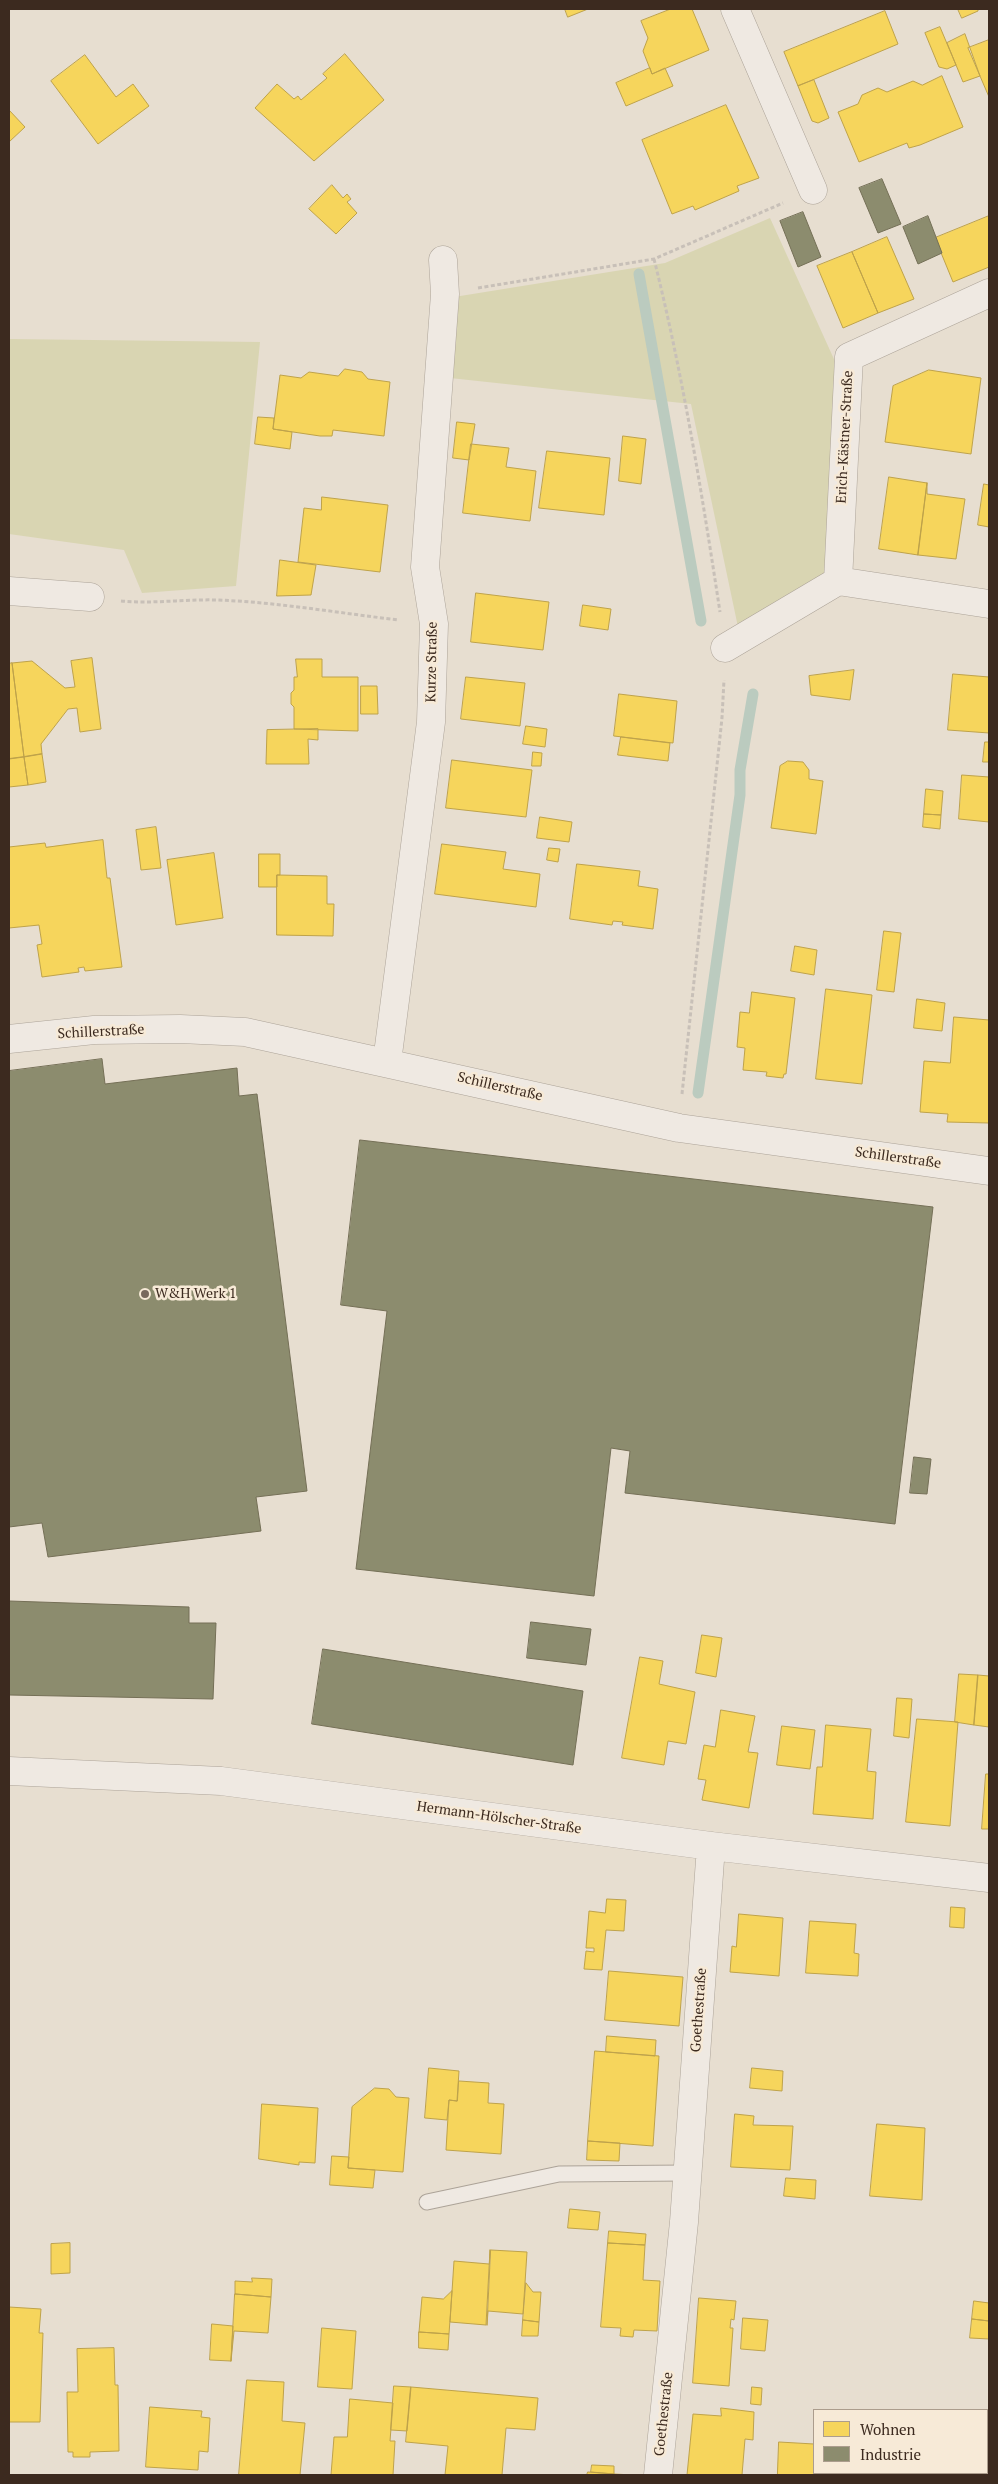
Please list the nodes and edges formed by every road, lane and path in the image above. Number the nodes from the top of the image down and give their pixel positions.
1 (735, 9) edge
2 (813, 190) joint
3 (654, 259) junction
4 (443, 260) dead end
5 (989, 293) edge
6 (445, 294) junction
7 (838, 581) junction
8 (9, 591) edge
9 (90, 597) joint
10 (989, 604) edge
11 (434, 624) junction
12 (725, 648) junction
13 (9, 1039) edge
14 (387, 1062) junction
15 (679, 1128) junction
16 (989, 1171) edge
17 (9, 1771) edge
18 (711, 1846) junction
19 (989, 1878) edge
20 (688, 2173) junction
21 (427, 2202) dead end
22 (658, 2475) edge

1 - 2 street
2 - 3 path
3 - 6 path
3 - 12 path
4 - 6 street, Kurze Straße
5 - 7 street, Erich-Kästner-Straße
6 - 11 street, Kurze Straße
7 - 10 street
7 - 12 street
8 - 9 street
9 - 11 path
11 - 14 street, Kurze Straße
12 - 15 path
13 - 14 street, Schillerstraße
14 - 15 street, Schillerstraße
15 - 16 street, Schillerstraße
17 - 18 street, Hermann-Hölscher-Straße
18 - 19 street, Hermann-Hölscher-Straße
18 - 20 street, Goethestraße
20 - 21 lane
20 - 22 street, Goethestraße

